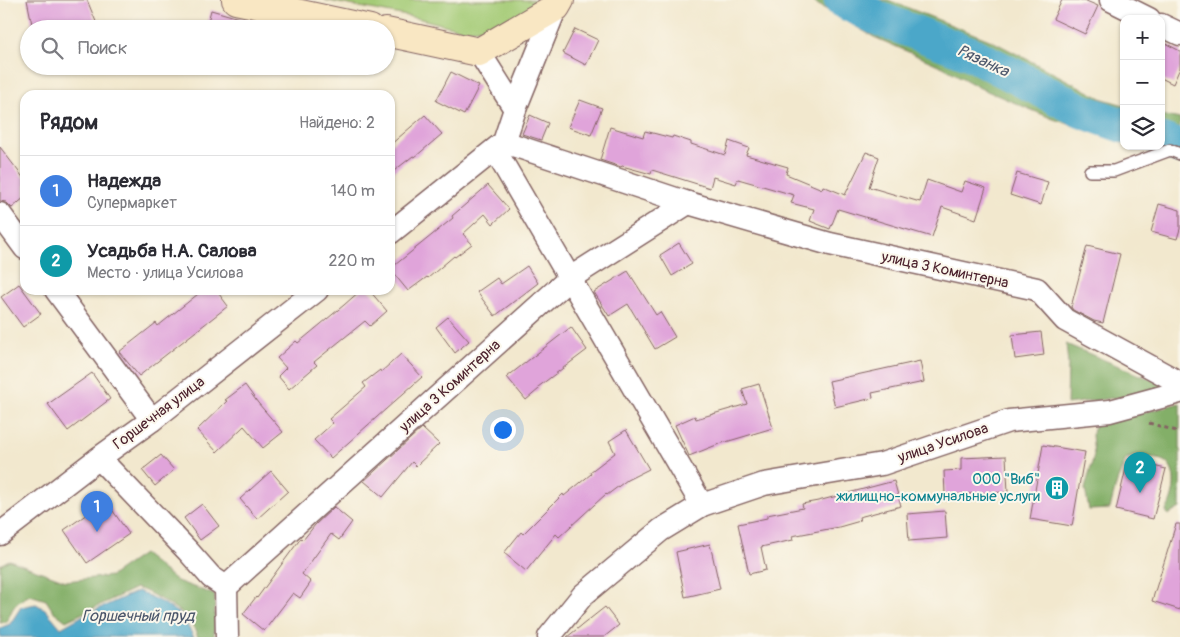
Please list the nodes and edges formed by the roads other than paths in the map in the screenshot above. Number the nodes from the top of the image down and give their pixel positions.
1 (236, 0) edge
2 (1111, 0) edge
3 (558, 4) edge
4 (1141, 15) edge
5 (328, 20) edge
6 (1165, 27) edge
7 (395, 34) edge
8 (1180, 34) edge
9 (479, 52) junction
10 (515, 109) junction
11 (499, 146) junction
12 (1180, 154) edge
13 (1090, 171) dead end
14 (688, 203) junction
15 (0, 214) edge
16 (395, 229) edge
17 (20, 241) edge
18 (570, 278) junction
19 (60, 295) edge
20 (312, 295) edge
21 (1180, 383) edge
22 (1180, 392) edge
23 (152, 420) junction
24 (99, 458) junction
25 (702, 505) junction
26 (0, 534) edge
27 (226, 587) junction
28 (227, 637) edge
29 (549, 637) edge

1 - 5 street
2 - 4 street
3 - 9 street
3 - 10 street
6 - 8 street
7 - 9 street
9 - 10 street
10 - 11 street
11 - 14 street, улица 3 Коминтерна
11 - 16 street
11 - 18 street
12 - 13 lane
14 - 18 street, улица 3 Коминтерна
14 - 21 street, улица 3 Коминтерна
15 - 17 street
18 - 25 street
18 - 27 street, улица 3 Коминтерна
19 - 23 street
20 - 23 street, Горшечная улица
22 - 25 street, улица Усилова
23 - 24 street, Горшечная улица
24 - 26 street, Горшечная улица
24 - 27 street
25 - 29 street, улица Усилова
27 - 28 street

